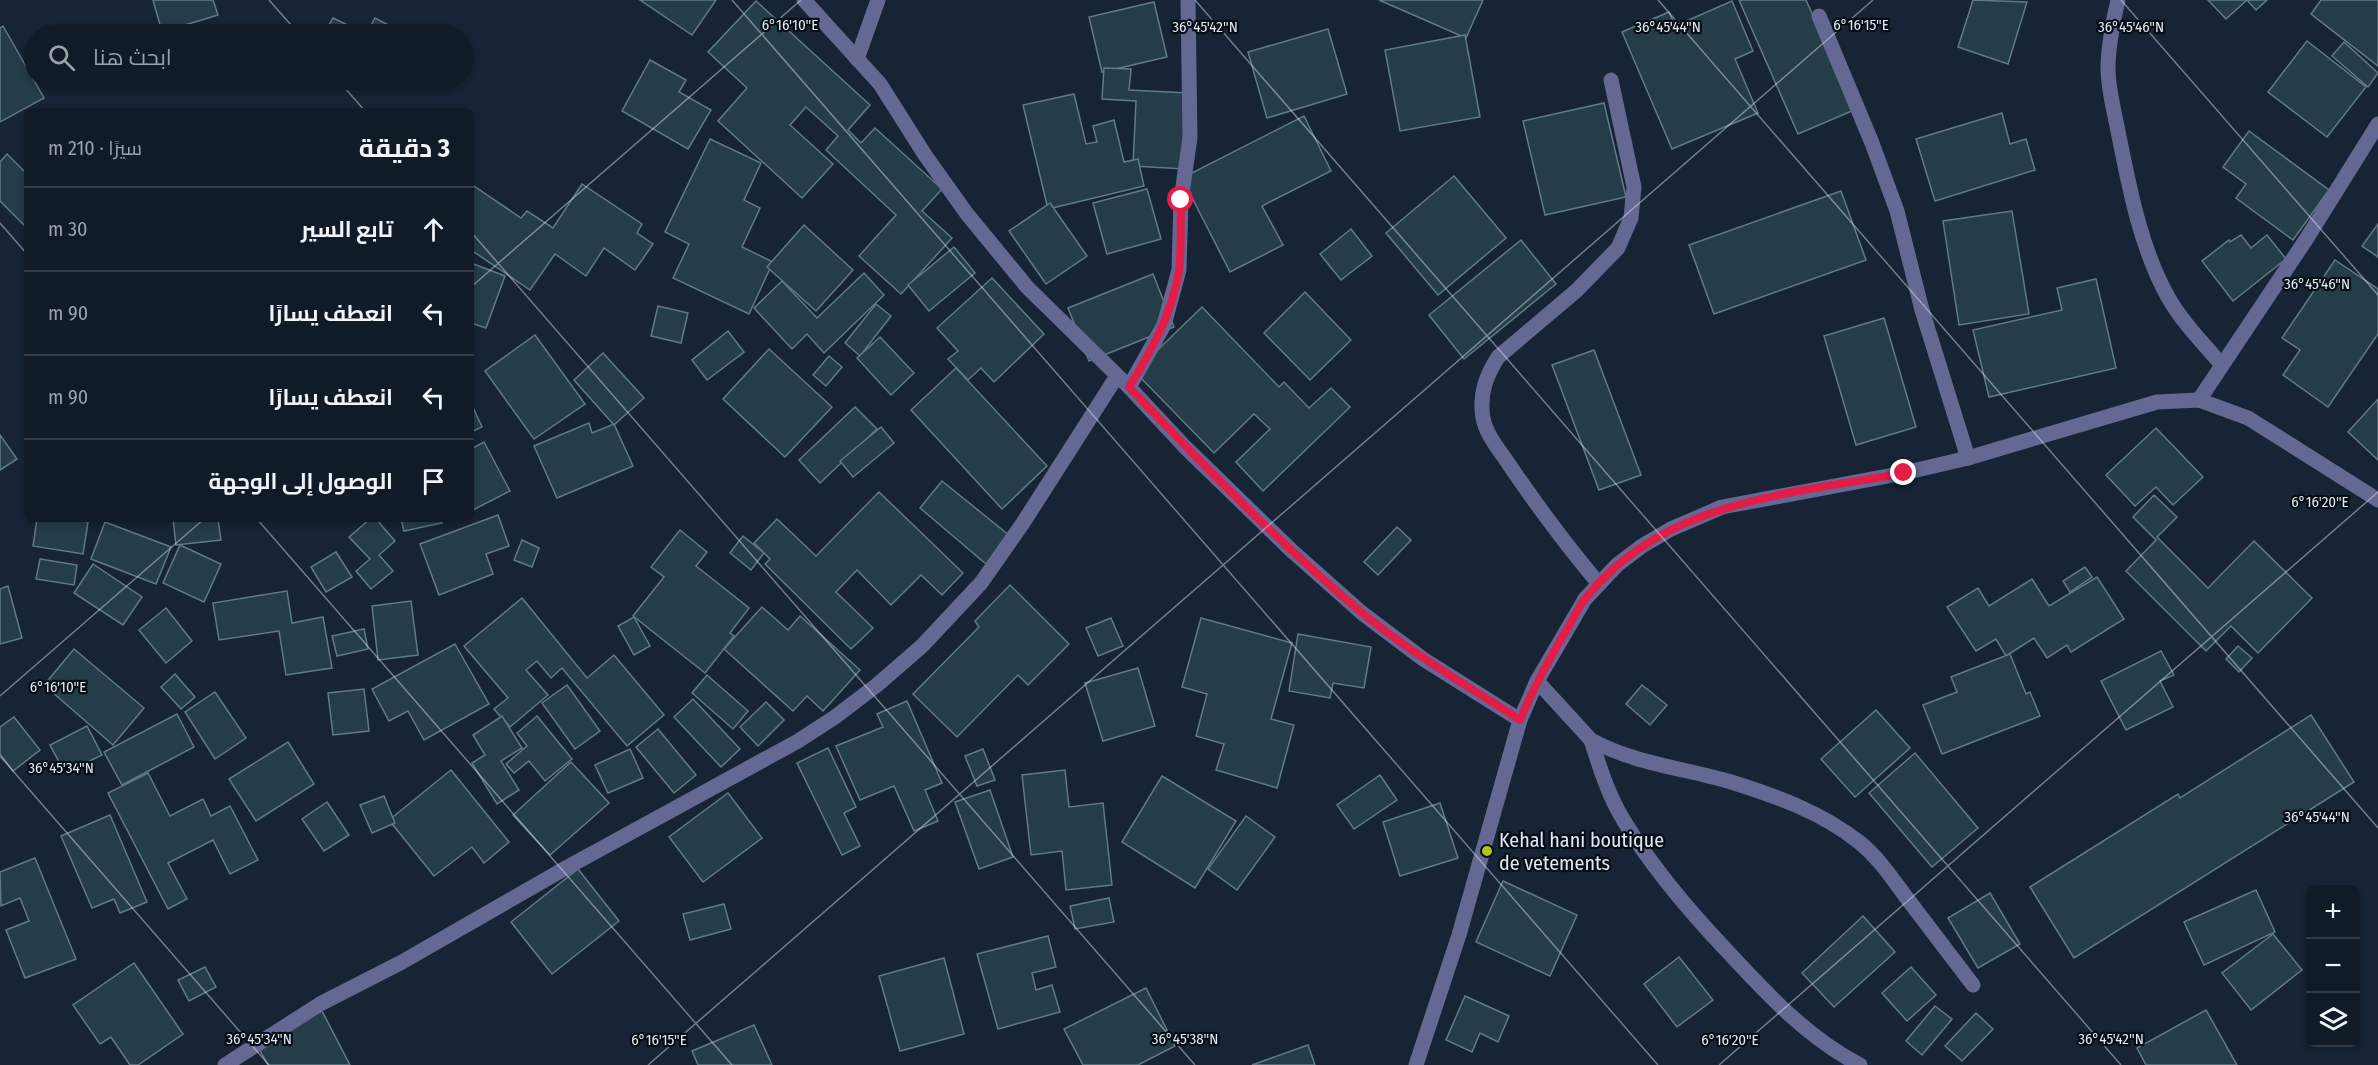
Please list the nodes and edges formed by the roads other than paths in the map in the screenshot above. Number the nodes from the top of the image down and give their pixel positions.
1 (804, 0) edge
2 (878, 0) edge
3 (1188, 0) edge
4 (2118, 0) edge
5 (1819, 16) dead end
6 (857, 59) junction
7 (1611, 80) dead end
8 (2378, 124) edge
9 (2222, 365) junction
10 (1117, 376) junction
11 (1129, 387) junction
12 (2199, 400) junction
13 (1968, 458) junction
14 (2378, 501) edge
15 (1599, 584) junction
16 (1537, 681) junction
17 (1520, 720) junction
18 (1591, 740) junction
19 (1973, 985) dead end
20 (225, 1065) edge
21 (1416, 1065) edge
22 (1860, 1065) edge

1 - 6 street
2 - 6 street
3 - 11 street
4 - 9 street
5 - 13 street
6 - 10 street
7 - 15 street
8 - 9 street
9 - 12 street
10 - 11 street
10 - 20 street
11 - 17 street
12 - 13 street
12 - 14 street
13 - 15 street
15 - 16 street
16 - 17 street
16 - 18 street
17 - 21 street
18 - 19 street
18 - 22 street

